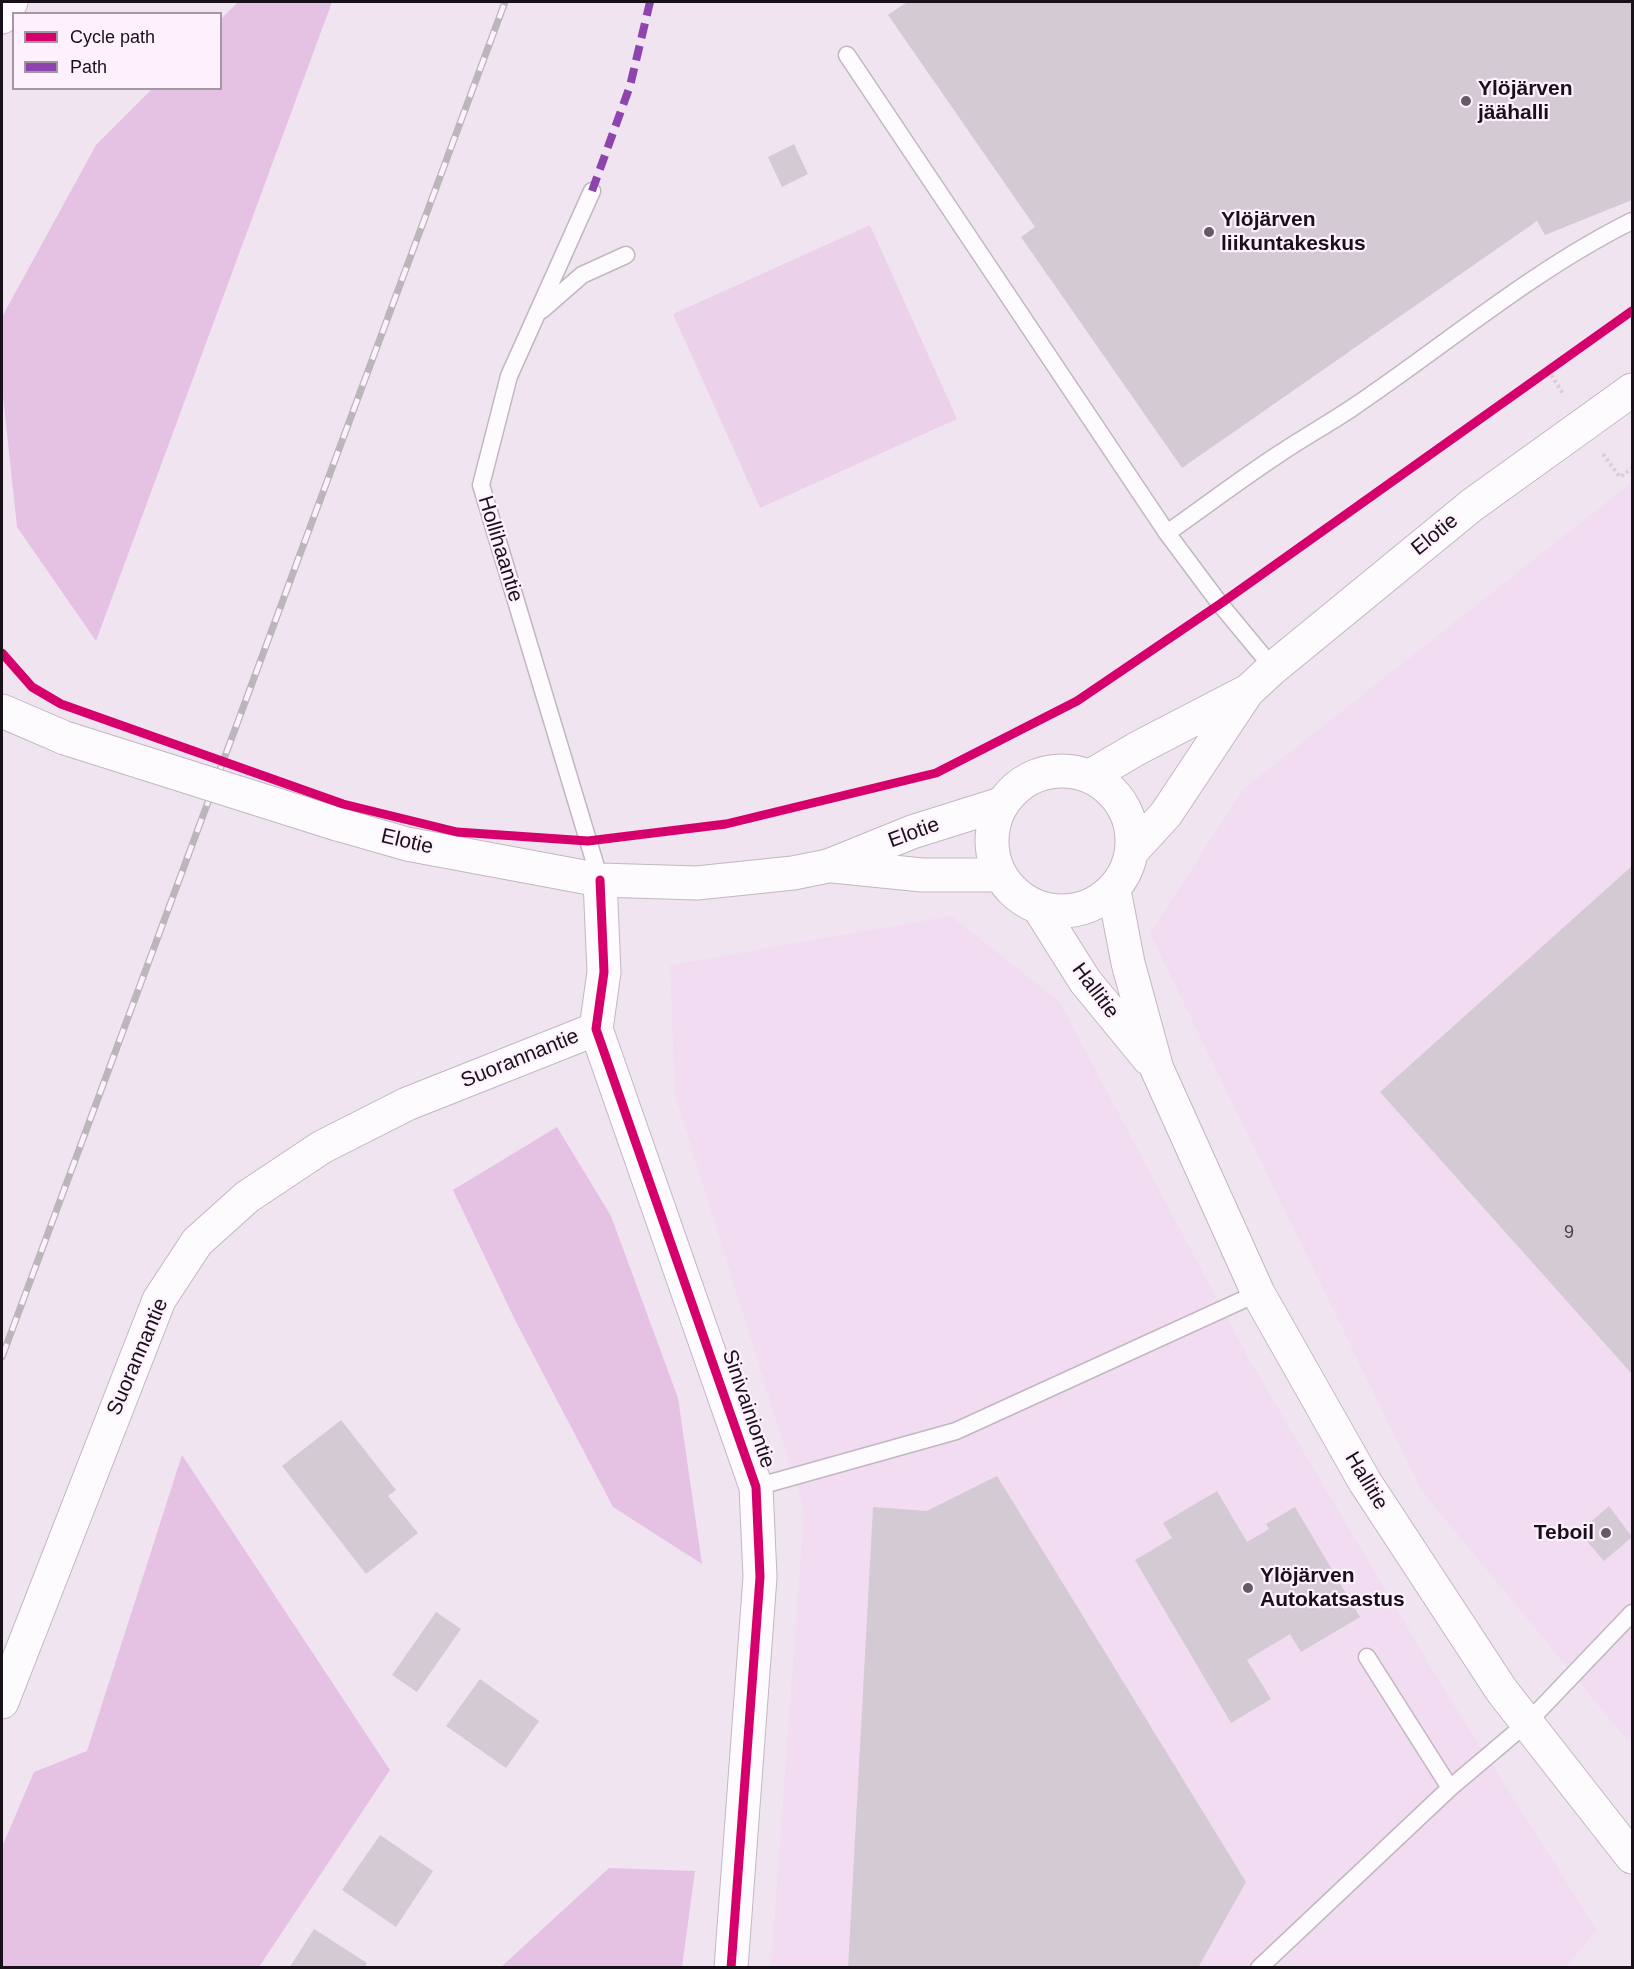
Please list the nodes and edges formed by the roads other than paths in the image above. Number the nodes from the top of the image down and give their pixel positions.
1 (11, 2) edge
2 (2, 17) edge
3 (847, 55) dead end
4 (592, 191) dead end
5 (1632, 221) edge
6 (626, 255) dead end
7 (536, 315) junction
8 (1632, 390) edge
9 (1167, 533) junction
10 (1273, 668) junction
11 (1248, 692) junction
12 (2, 711) edge
13 (1092, 775) junction
14 (1001, 804) junction
15 (1133, 850) junction
16 (828, 866) junction
17 (1000, 875) junction
18 (600, 880) junction
19 (1113, 890) junction
20 (1039, 908) junction
21 (596, 1029) junction
22 (1157, 1069) junction
23 (1258, 1293) junction
24 (756, 1487) junction
25 (1632, 1613) edge
26 (1367, 1657) dead end
27 (2, 1702) edge
28 (1528, 1722) junction
29 (1450, 1788) junction
30 (1632, 1857) edge
31 (731, 1968) edge
32 (1259, 1968) edge

1 - 2 street
3 - 9 lane
4 - 7 lane, Hollihaantie
5 - 9 lane
6 - 7 lane
7 - 18 lane, Hollihaantie
8 - 10 street, Elotie
9 - 10 lane
10 - 11 street, Elotie
11 - 13 street, Elotie
11 - 15 street, Elotie
12 - 18 street, Elotie, bridge
13 - 14 street
13 - 15 street
14 - 16 street, Elotie
14 - 17 street
15 - 19 street
16 - 17 street, Elotie
16 - 18 street, Elotie
17 - 20 street
18 - 21 street, Sinivainiontie
19 - 20 street
19 - 22 street, Hallitie
20 - 22 street, Hallitie
21 - 24 street, Sinivainiontie
21 - 27 street, Suorannantie
22 - 23 street, Hallitie
23 - 24 lane
23 - 28 street, Hallitie
24 - 31 street, Sinivainiontie
25 - 28 lane
26 - 29 lane
28 - 29 lane
28 - 30 street, Hallitie
29 - 32 lane

